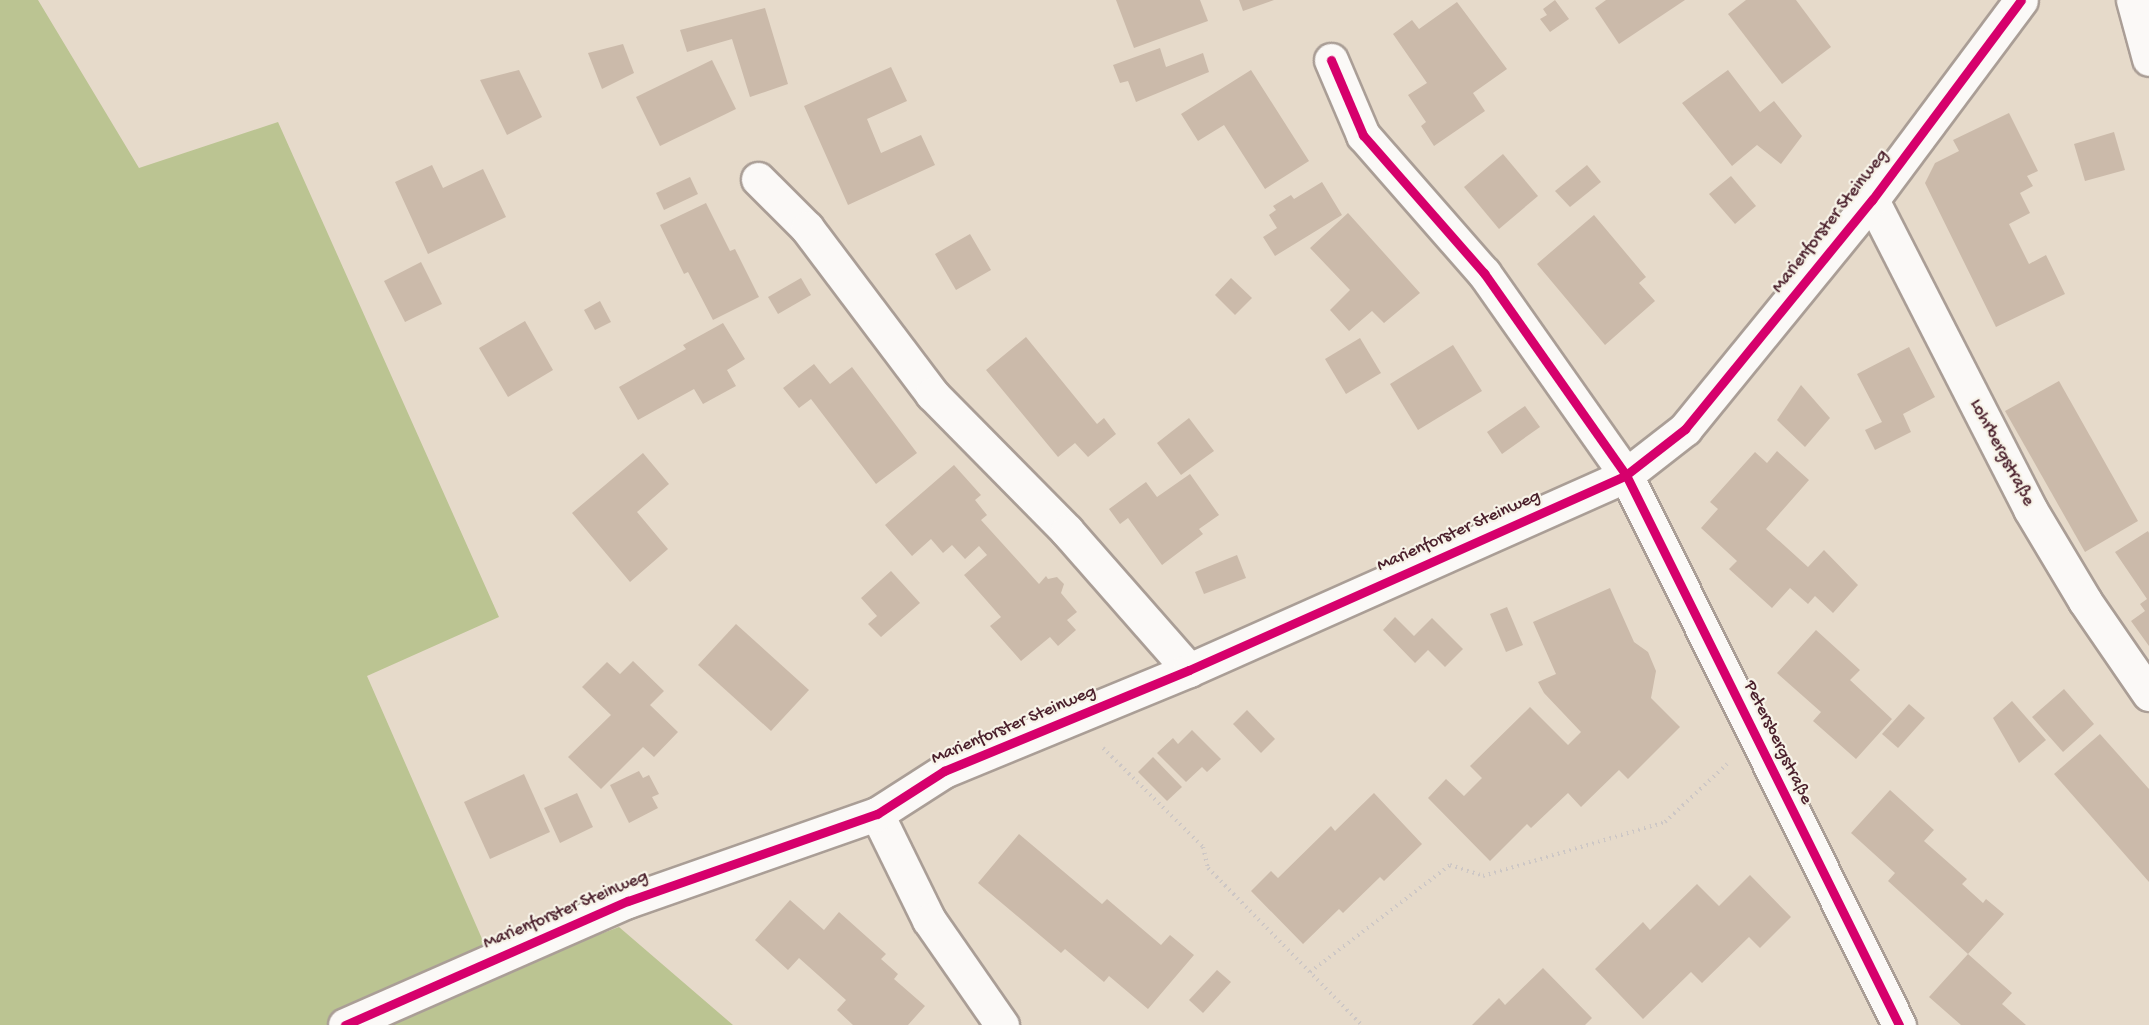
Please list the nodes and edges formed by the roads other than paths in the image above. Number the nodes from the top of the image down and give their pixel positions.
1 (2021, 0) edge
2 (2133, 0) edge
3 (2149, 59) edge
4 (1331, 60) dead end
5 (758, 179) dead end
6 (1872, 200) junction
7 (1626, 475) junction
8 (1189, 670) junction
9 (2149, 694) edge
10 (876, 814) junction
11 (345, 1025) edge
12 (1002, 1025) edge
13 (1899, 1025) edge

1 - 6 street, Marienforster Steinweg
2 - 3 street
4 - 7 street
5 - 8 street
6 - 7 street, Marienforster Steinweg
6 - 9 street, Lohrbergstraße
7 - 8 street, Marienforster Steinweg
7 - 13 street, Petersbergstraße
8 - 10 street, Marienforster Steinweg
10 - 11 street, Marienforster Steinweg
10 - 12 street

